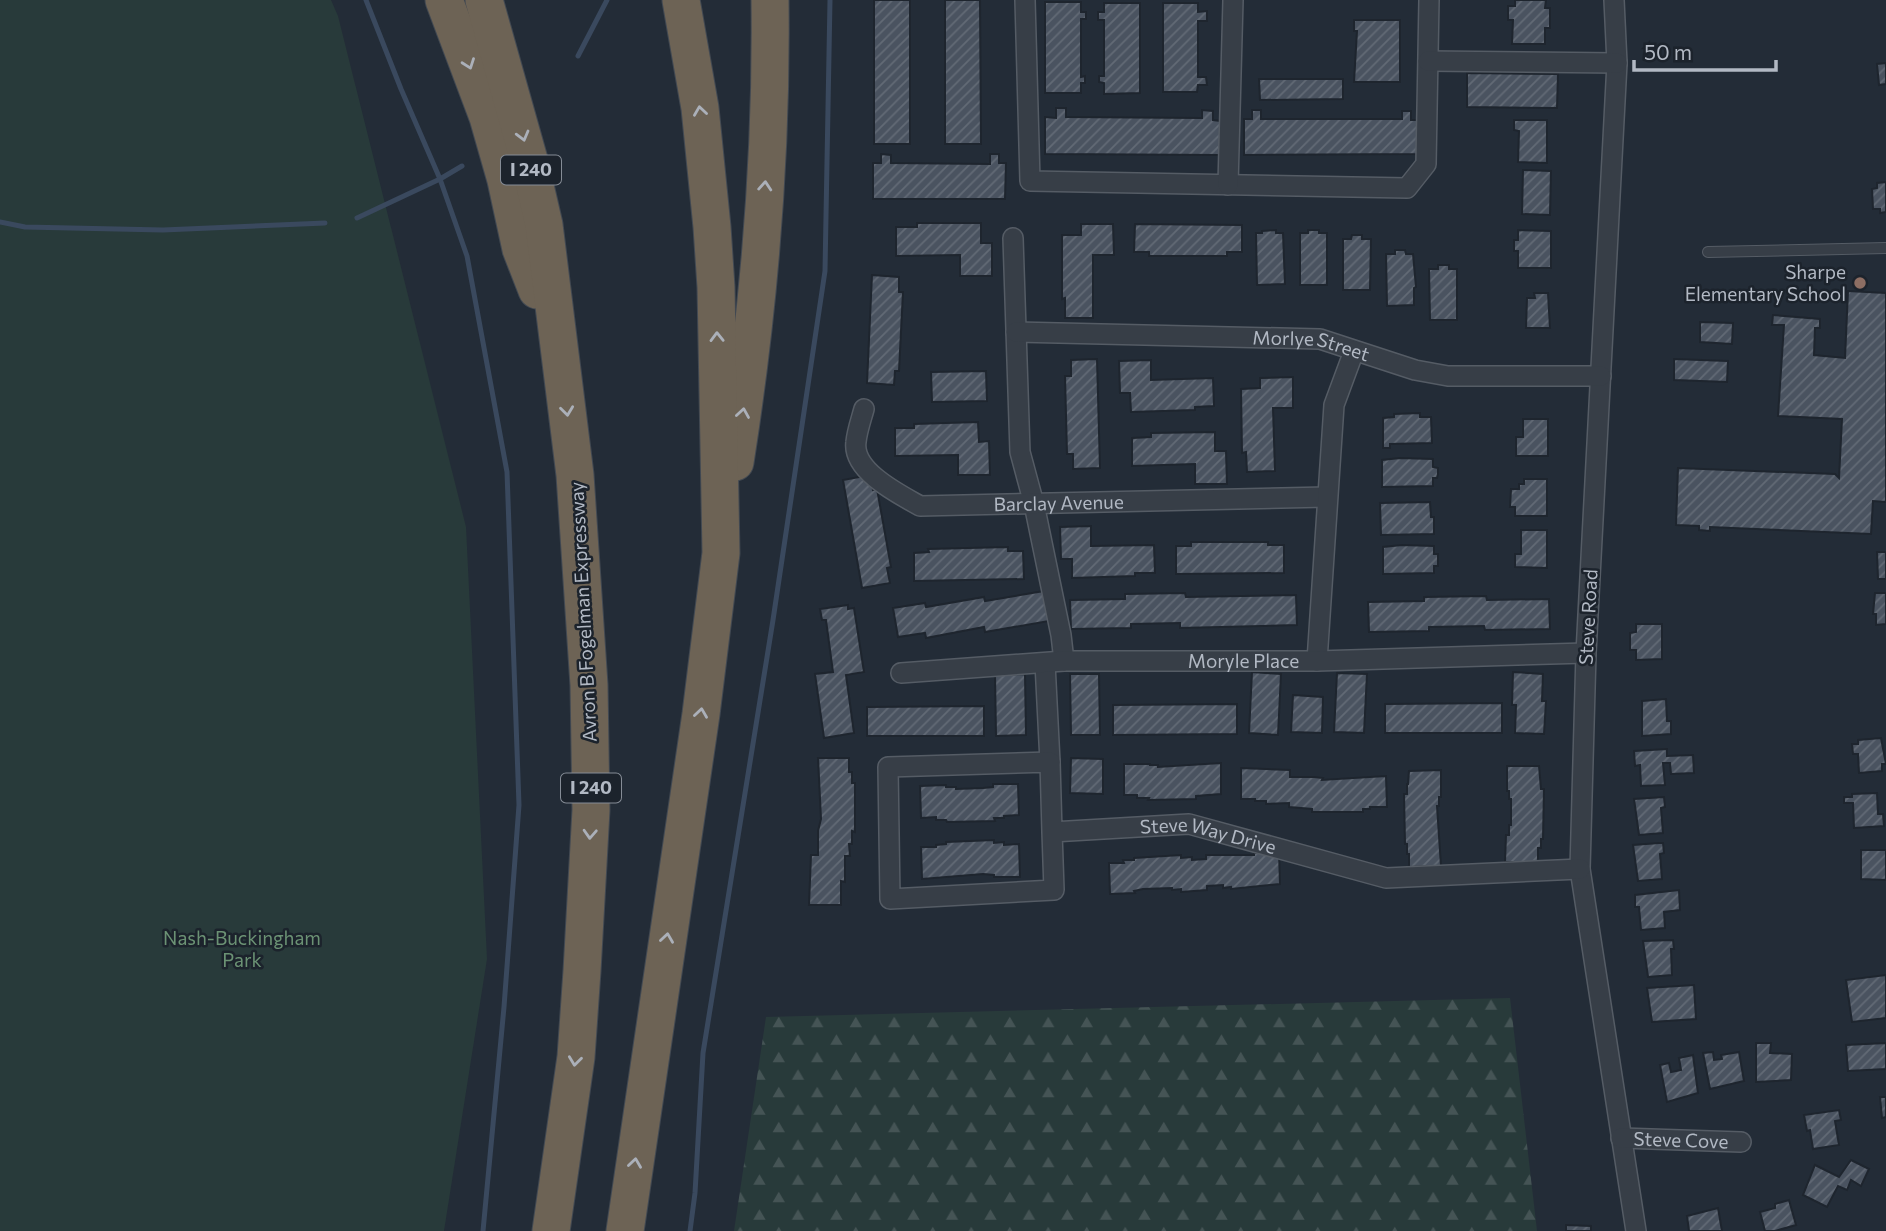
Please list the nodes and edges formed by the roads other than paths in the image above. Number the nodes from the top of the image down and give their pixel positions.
1 (444, 0) edge
2 (484, 0) edge
3 (681, 0) edge
4 (770, 0) edge
5 (1025, 0) edge
6 (1233, 0) edge
7 (1429, 0) edge
8 (1614, 0) edge
9 (1428, 61) junction
10 (1617, 63) junction
11 (1228, 185) junction
12 (1013, 239) dead end
13 (1886, 248) edge
14 (1708, 252) dead end
15 (1016, 332) junction
16 (558, 344) junction
17 (1354, 351) junction
18 (1601, 376) junction
19 (864, 409) dead end
20 (1327, 497) junction
21 (1034, 504) junction
22 (721, 553) junction
23 (1586, 653) junction
24 (1317, 661) junction
25 (1055, 662) junction
26 (901, 673) dead end
27 (1050, 762) junction
28 (1052, 832) junction
29 (1580, 869) junction
30 (1621, 1138) junction
31 (1741, 1142) dead end
32 (551, 1231) edge
33 (625, 1231) edge
34 (1636, 1231) edge

1 -> 16 highway
2 -> 16 highway, Avron B Fogelman Expressway / I 240
22 -> 3 highway
22 -> 4 highway
5 - 11 street
6 - 11 street
7 - 9 street
8 - 10 street, Steve Road
9 - 10 street
9 - 11 street
10 - 18 street, Steve Road
12 - 15 street
13 - 14 lane
15 - 17 street, Morlye Street
15 - 21 street
16 -> 32 highway, Avron B Fogelman Expressway / I 240
17 - 18 street, Morlye Street
17 - 20 street
18 - 23 street, Steve Road
19 - 21 street, Barclay Avenue
20 - 21 street, Barclay Avenue
20 - 24 street
21 - 25 street
33 -> 22 highway
23 - 24 street, Moryle Place
23 - 29 street, Steve Road
24 - 25 street, Moryle Place
25 - 26 street, Moryle Place
25 - 27 street
27 - 28 street
27 - 28 street
28 - 29 street, Steve Way Drive
29 - 30 street, Steve Road
30 - 31 street, Steve Cove
30 - 34 street, Steve Road

